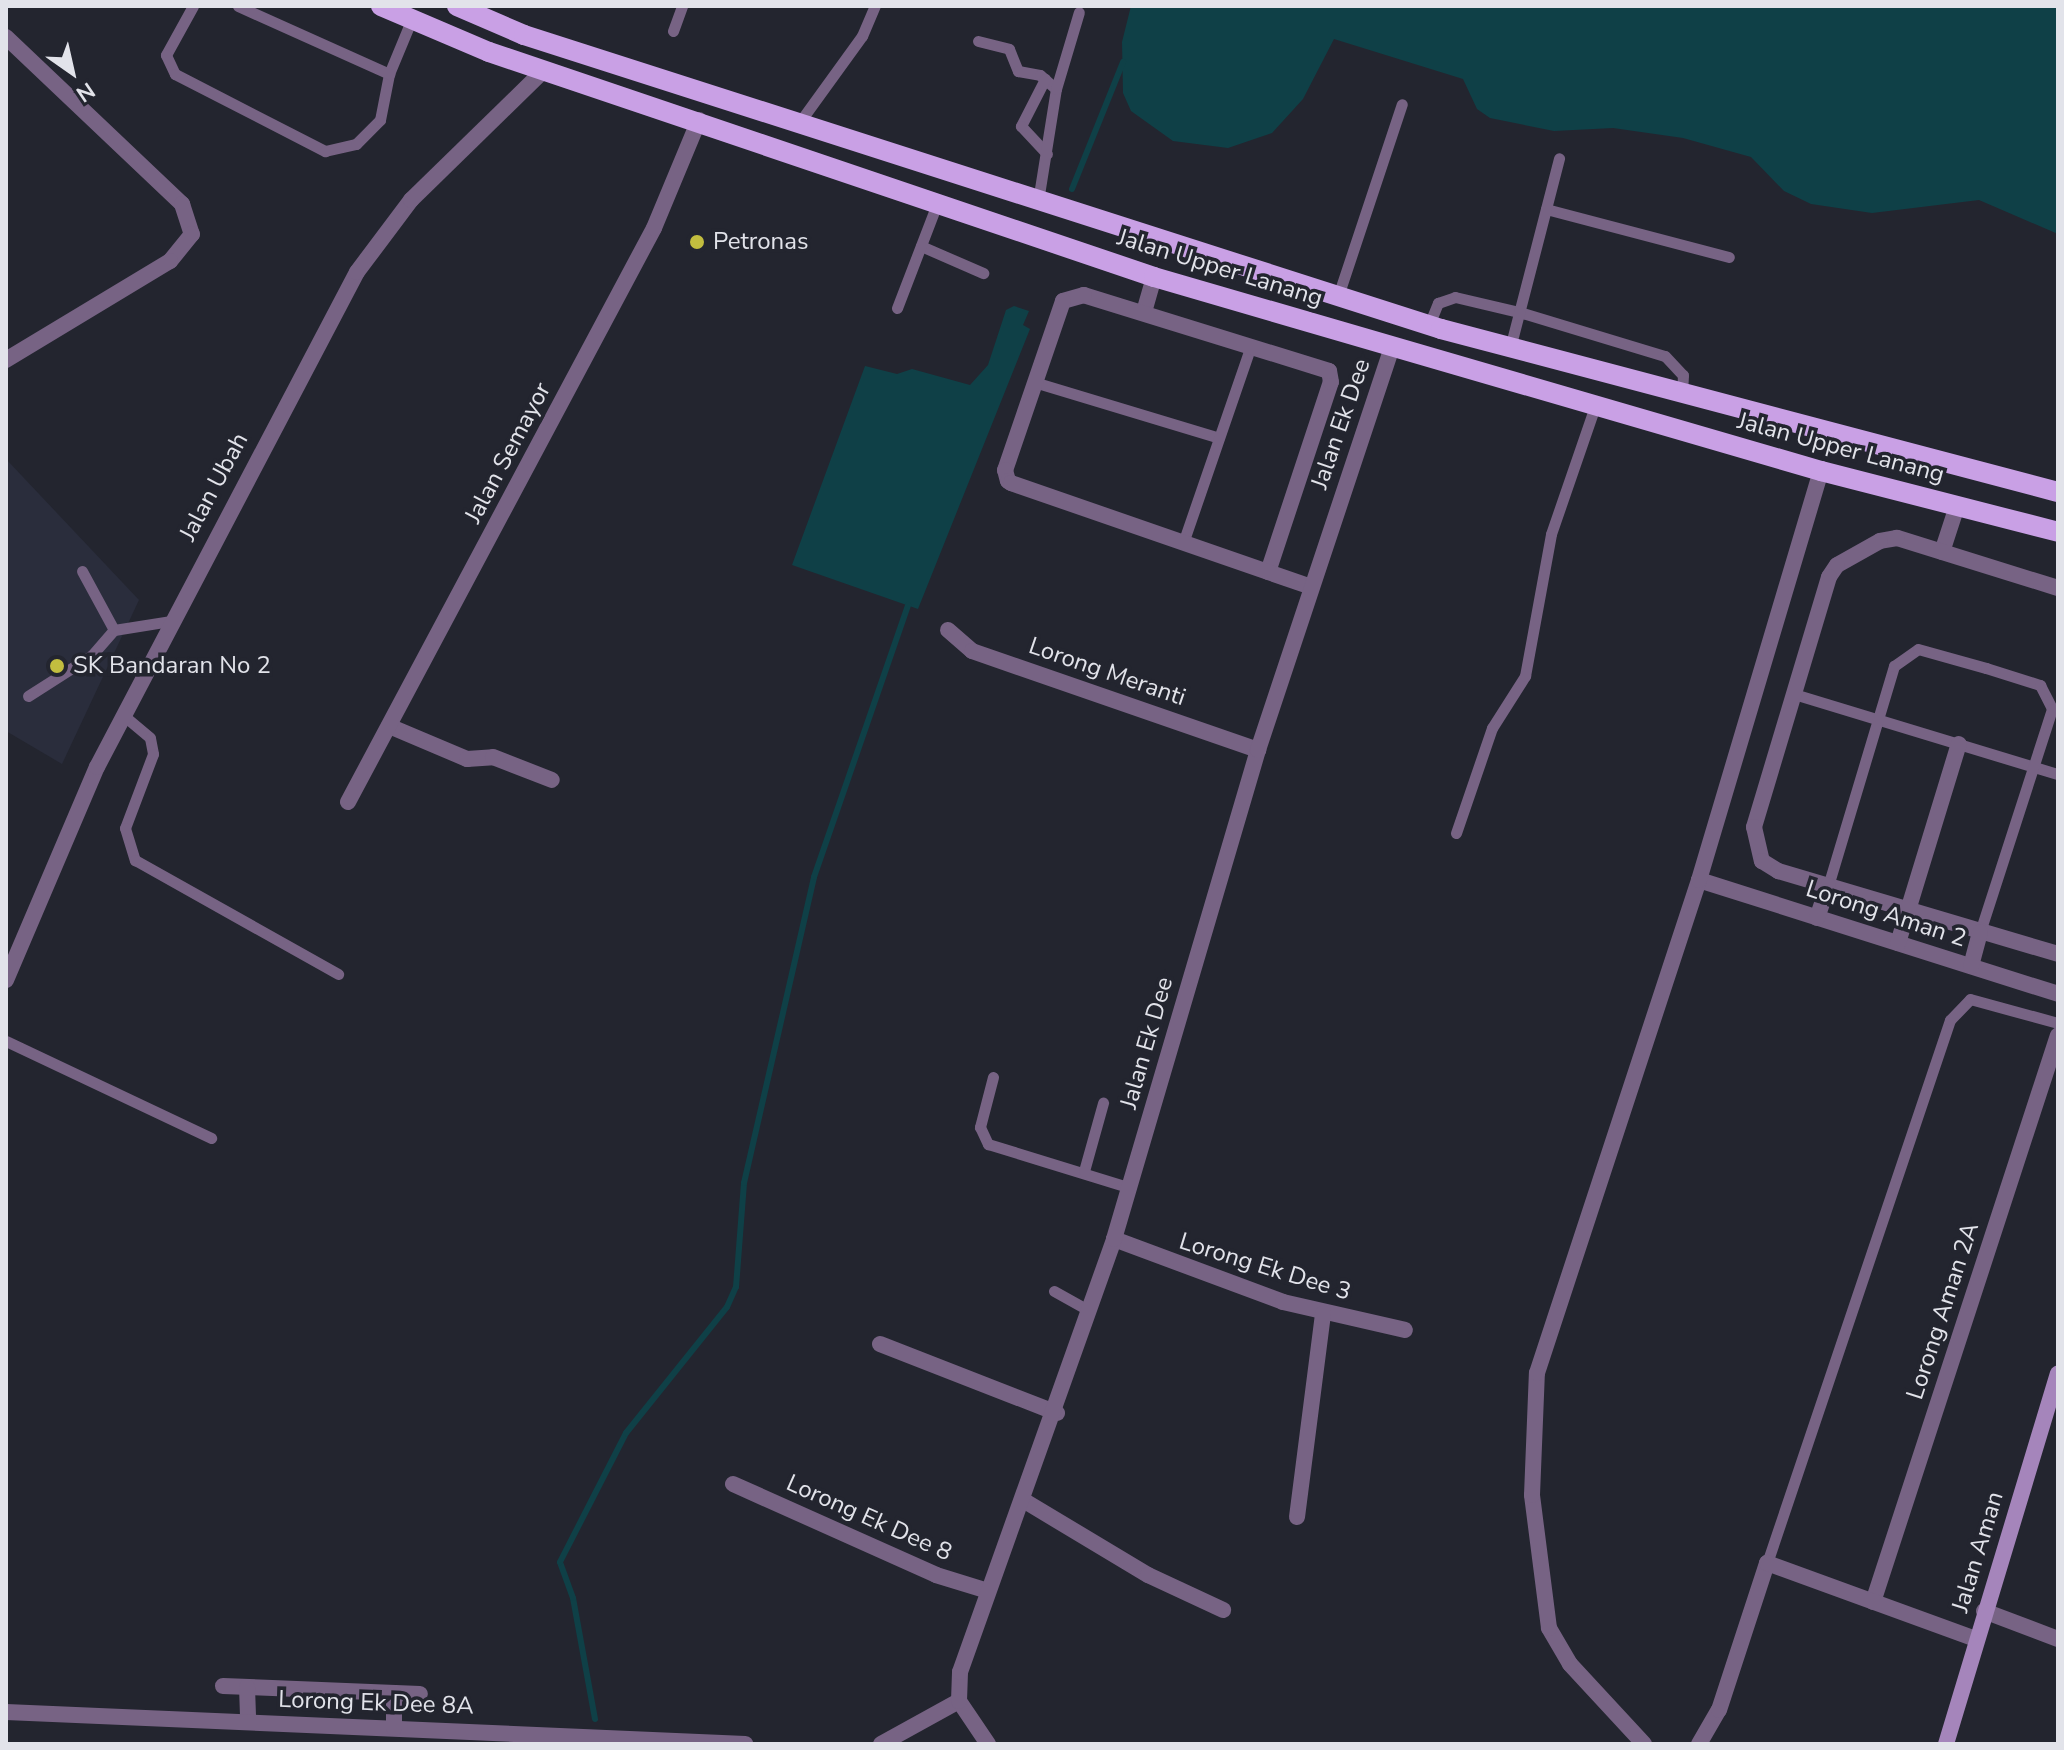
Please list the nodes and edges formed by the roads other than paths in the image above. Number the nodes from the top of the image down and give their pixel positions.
1 (193, 6) edge
2 (238, 6) edge
3 (381, 6) edge
4 (457, 6) edge
5 (682, 6) edge
6 (875, 6) edge
7 (1079, 12) dead end
8 (411, 21) junction
9 (673, 31) dead end
10 (6, 37) edge
11 (978, 41) dead end
12 (544, 70) junction
13 (389, 74) junction
14 (1045, 79) junction
15 (1056, 89) junction
16 (1402, 104) dead end
17 (699, 120) junction
18 (799, 123) junction
19 (1047, 154) junction
20 (1559, 158) dead end
21 (938, 201) junction
22 (1038, 201) junction
23 (1546, 209) junction
24 (921, 246) junction
25 (1729, 257) dead end
26 (983, 273) dead end
27 (1154, 277) junction
28 (1338, 296) junction
29 (897, 308) dead end
30 (1144, 312) junction
31 (1519, 312) junction
32 (1429, 325) junction
33 (1251, 346) junction
34 (1392, 347) junction
35 (1510, 348) junction
36 (6, 360) edge
37 (1034, 382) junction
38 (1682, 393) junction
39 (1595, 406) junction
40 (1219, 438) junction
41 (1821, 471) junction
42 (2058, 492) edge
43 (1957, 506) junction
44 (2058, 532) edge
45 (1183, 543) junction
46 (1942, 552) junction
47 (82, 571) dead end
48 (1268, 572) junction
49 (1311, 587) junction
50 (2058, 588) edge
51 (171, 621) junction
52 (114, 630) junction
53 (948, 630) dead end
54 (1794, 694) junction
55 (28, 696) dead end
56 (123, 715) junction
57 (1879, 720) junction
58 (389, 726) junction
59 (1959, 744) junction
60 (1258, 750) junction
61 (2035, 767) junction
62 (2058, 774) edge
63 (552, 780) dead end
64 (348, 802) dead end
65 (1456, 833) dead end
66 (1699, 880) junction
67 (1828, 886) junction
68 (1908, 909) junction
69 (1817, 918) junction
70 (1980, 932) junction
71 (1898, 943) junction
72 (2058, 954) edge
73 (1971, 966) junction
74 (338, 974) dead end
75 (6, 980) edge
76 (2058, 994) edge
77 (2058, 1023) edge
78 (2058, 1035) edge
79 (6, 1041) edge
80 (993, 1077) dead end
81 (1103, 1103) dead end
82 (211, 1138) dead end
83 (1084, 1171) junction
84 (1128, 1187) junction
85 (1114, 1239) junction
86 (1054, 1291) dead end
87 (1090, 1311) junction
88 (1323, 1314) junction
89 (1405, 1330) dead end
90 (880, 1344) dead end
91 (2058, 1374) edge
92 (1057, 1413) junction
93 (733, 1484) dead end
94 (1023, 1500) junction
95 (1297, 1517) dead end
96 (1767, 1563) junction
97 (988, 1591) junction
98 (1873, 1602) junction
99 (1223, 1610) dead end
100 (1984, 1611) junction
101 (1976, 1639) junction
102 (2058, 1639) edge
103 (223, 1686) dead end
104 (247, 1687) junction
105 (394, 1693) junction
106 (420, 1694) dead end
107 (959, 1701) junction
108 (6, 1712) edge
109 (248, 1722) junction
110 (394, 1728) junction
111 (745, 1744) edge
112 (881, 1744) edge
113 (988, 1744) edge
114 (1644, 1744) edge
115 (1699, 1744) edge
116 (1946, 1744) edge

1 - 13 lane
2 - 13 lane
3 - 8 main road, Jalan Upper Lanang
4 - 18 main road, Jalan Upper Lanang
5 - 9 lane
6 - 18 lane
7 - 15 lane
8 - 12 main road, Jalan Upper Lanang
8 - 13 lane
10 - 36 street
11 - 14 lane
12 - 17 main road, Jalan Upper Lanang
12 - 51 street, Jalan Ubah
14 - 15 lane
14 - 19 lane
15 - 19 lane
16 - 28 lane
17 - 21 main road, Jalan Upper Lanang
17 - 58 street, Jalan Semayor
18 - 22 main road, Jalan Upper Lanang
19 - 22 lane
20 - 23 lane
21 - 24 lane
21 - 27 main road, Jalan Upper Lanang
22 - 28 main road, Jalan Upper Lanang
23 - 25 lane
23 - 31 lane
24 - 26 lane
24 - 29 lane
27 - 30 street
27 - 34 main road, Jalan Upper Lanang
28 - 32 main road, Jalan Upper Lanang
30 - 33 street
30 - 37 street
31 - 32 lane
31 - 35 lane
31 - 38 lane
32 - 35 main road, Jalan Upper Lanang
33 - 40 lane
33 - 48 street
34 - 39 main road, Jalan Upper Lanang
34 - 49 street, Jalan Ek Dee
35 - 38 main road, Jalan Upper Lanang
37 - 40 lane
37 - 45 street
38 - 42 main road, Jalan Upper Lanang
39 - 41 main road, Jalan Upper Lanang
39 - 65 lane
40 - 45 lane
41 - 43 main road, Jalan Upper Lanang
41 - 66 street
43 - 44 main road, Jalan Upper Lanang
43 - 46 street
45 - 48 street
46 - 50 street
46 - 54 street
47 - 52 lane
48 - 49 street
49 - 60 street, Jalan Ek Dee
51 - 52 lane
51 - 56 street, Jalan Ubah
52 - 55 lane
53 - 60 street, Lorong Meranti
54 - 57 lane
54 - 67 street
56 - 74 lane
56 - 75 street, Jalan Ubah
57 - 59 lane
57 - 61 lane
57 - 67 lane
58 - 63 street
58 - 64 street, Jalan Semayor
59 - 61 lane
59 - 68 street
60 - 84 street, Jalan Ek Dee
61 - 62 lane
61 - 70 lane
66 - 69 street, Lorong Aman 2
66 - 114 street
67 - 68 street
67 - 69 street
68 - 70 street
68 - 71 street
69 - 71 street, Lorong Aman 2
70 - 72 street
70 - 73 street
71 - 73 street, Lorong Aman 2
73 - 76 street, Lorong Aman 2
77 - 96 lane
78 - 98 street, Lorong Aman 2A
79 - 82 lane
80 - 83 lane
81 - 83 lane
83 - 84 lane
84 - 85 street, Jalan Ek Dee
85 - 87 street, Jalan Ek Dee
85 - 88 street, Lorong Ek Dee 3
86 - 87 lane
87 - 92 street, Jalan Ek Dee
88 - 89 street, Lorong Ek Dee 3
88 - 95 street
90 - 92 street
91 - 100 street, Jalan Aman
92 - 94 street, Jalan Ek Dee
93 - 97 street, Lorong Ek Dee 8
94 - 97 street, Jalan Ek Dee
94 - 99 street
96 - 98 street
96 - 115 street
97 - 107 street, Jalan Ek Dee
98 - 101 street
100 - 101 street, Jalan Aman
100 - 102 street
101 - 116 street, Jalan Aman
103 - 104 street
104 - 105 street
104 - 109 street
105 - 106 street
105 - 110 street
107 - 112 street
107 - 113 street
108 - 109 street, Lorong Ek Dee 8A
109 - 110 street, Lorong Ek Dee 8A
110 - 111 street, Lorong Ek Dee 8A

